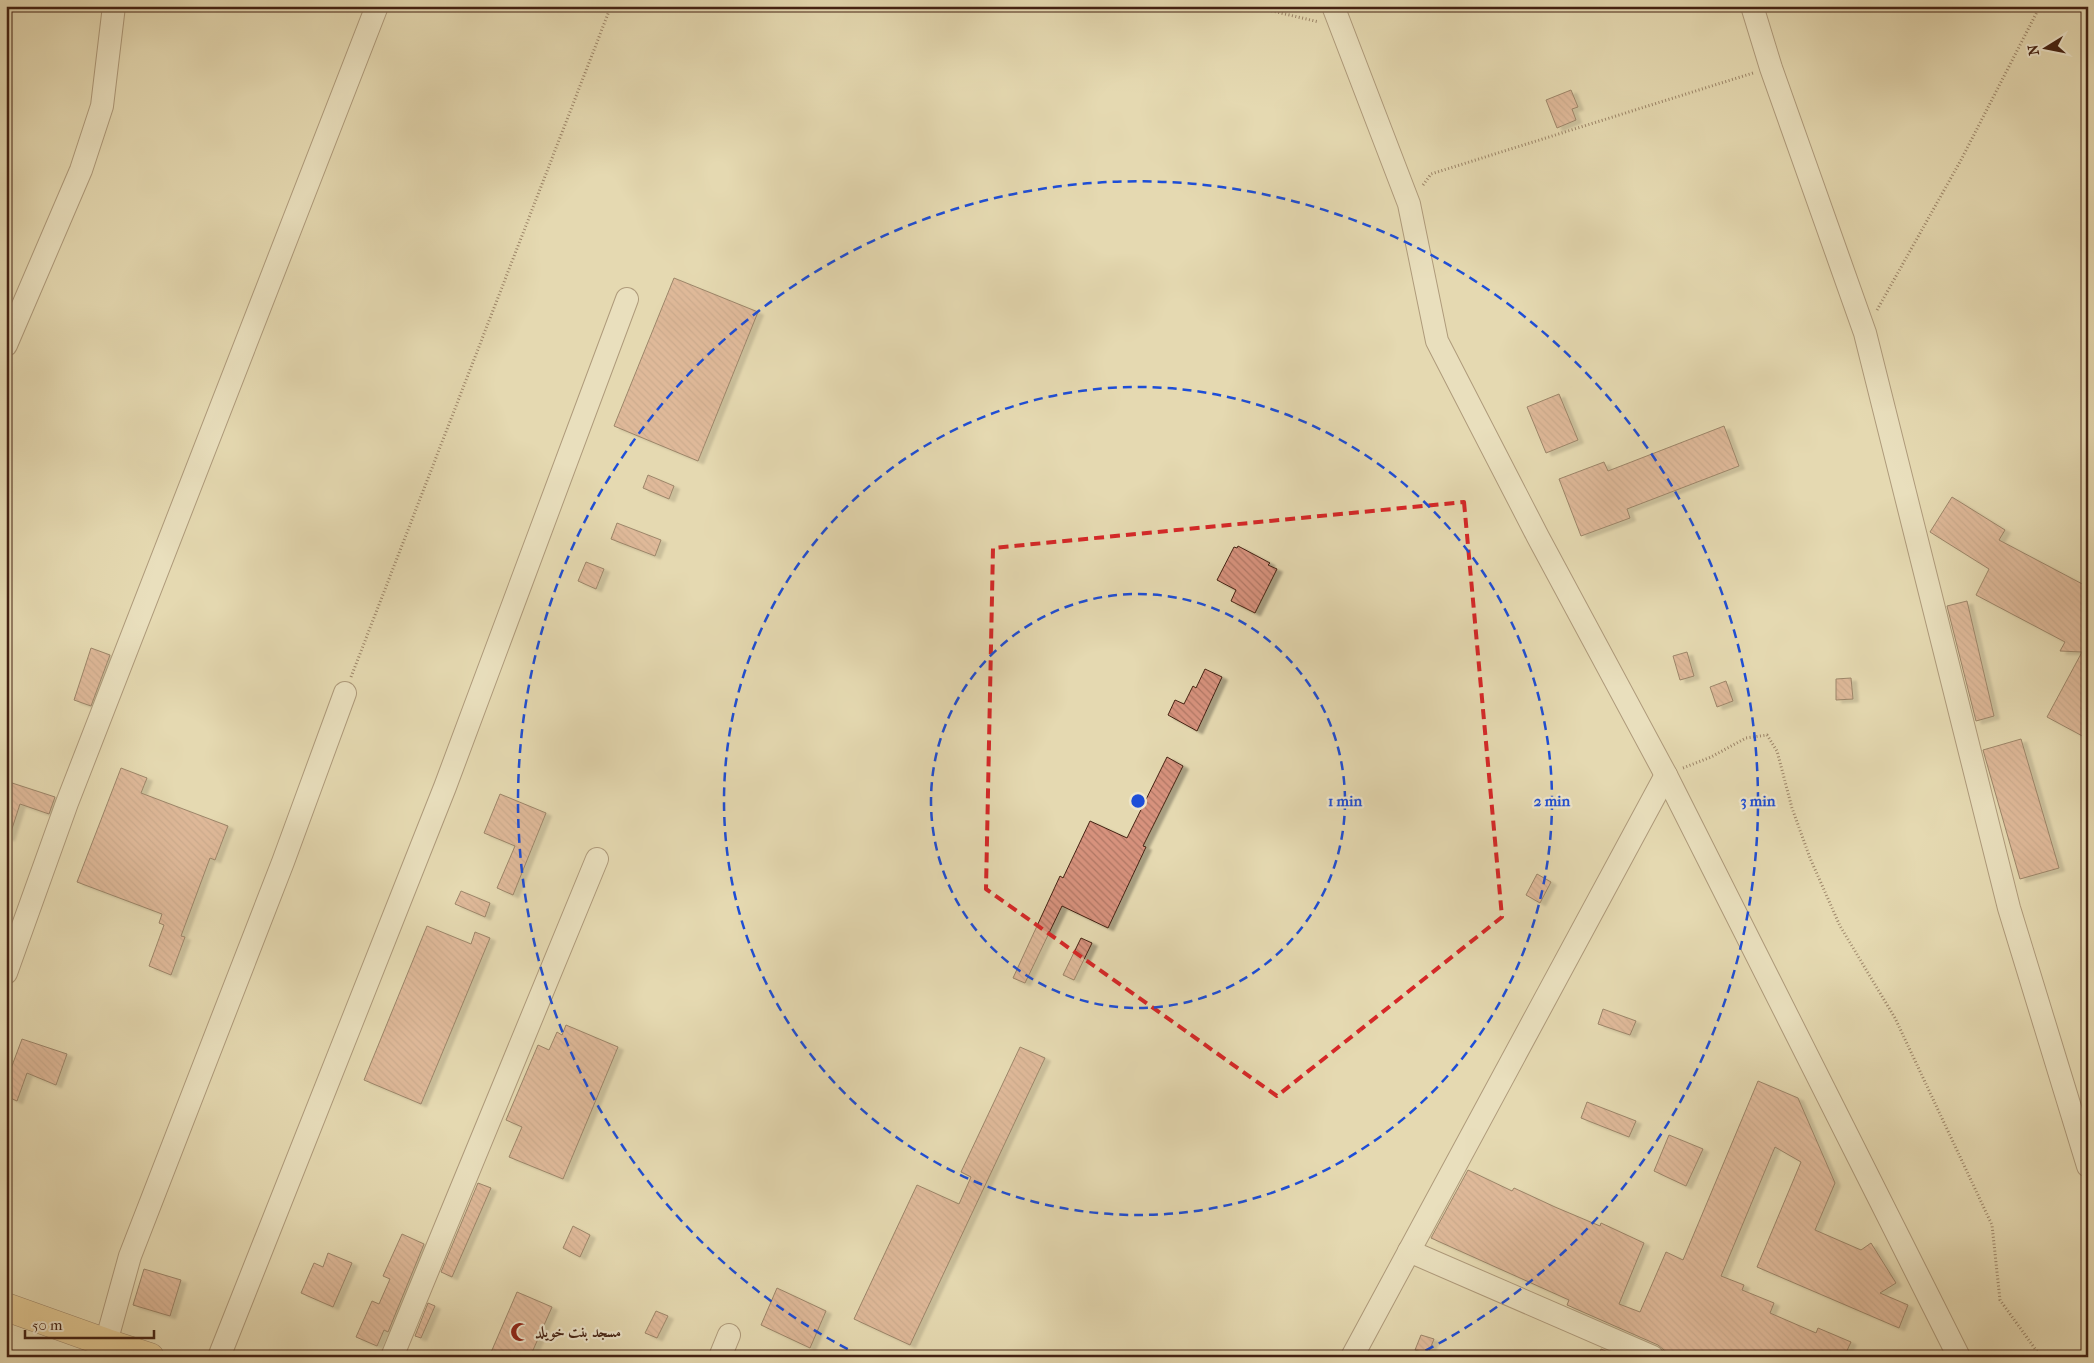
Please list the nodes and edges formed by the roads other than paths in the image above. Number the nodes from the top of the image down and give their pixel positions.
1 (114, 6) edge
2 (377, 6) edge
3 (1333, 6) edge
4 (1752, 6) edge
5 (627, 299) dead end
6 (6, 345) edge
7 (345, 693) road end
8 (1666, 775) junction
9 (597, 859) dead end
10 (6, 974) edge
11 (2088, 1166) edge
12 (1409, 1251) junction
13 (6, 1307) edge
14 (729, 1335) dead end
15 (104, 1350) edge
16 (150, 1357) edge
17 (219, 1357) edge
18 (392, 1357) edge
19 (720, 1357) edge
20 (1352, 1357) edge
21 (1653, 1357) edge
22 (1959, 1357) edge

1 - 6 street
2 - 10 street
3 - 8 street
4 - 11 street
5 - 17 street
7 - 15 street
8 - 12 street
8 - 22 street
9 - 18 street
12 - 20 street
12 - 21 street
13 - 15 main road
14 - 19 street
15 - 16 main road

